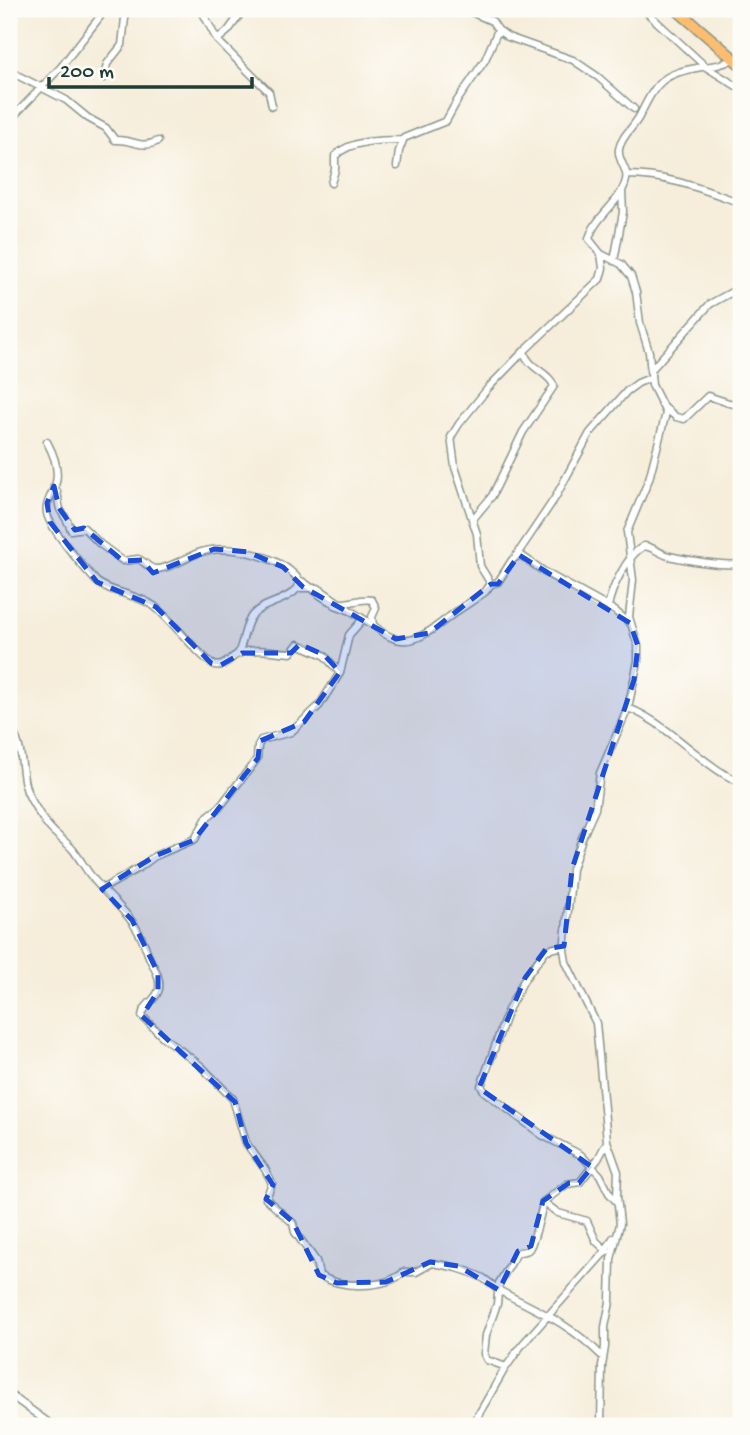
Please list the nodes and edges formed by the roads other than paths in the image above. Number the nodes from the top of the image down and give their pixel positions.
1 (106, 9) edge
2 (126, 9) edge
3 (201, 9) edge
4 (244, 9) edge
5 (464, 9) edge
6 (643, 9) edge
7 (676, 9) edge
8 (498, 30) junction
9 (217, 40) junction
10 (737, 62) edge
11 (706, 67) junction
12 (9, 71) edge
13 (104, 78) dead end
14 (41, 86) junction
15 (741, 89) edge
16 (272, 106) dead end
17 (643, 106) junction
18 (634, 109) junction
19 (9, 121) edge
20 (628, 133) junction
21 (403, 140) junction
22 (158, 141) dead end
23 (397, 166) dead end
24 (627, 175) junction
25 (331, 183) dead end
26 (622, 190) junction
27 (741, 203) edge
28 (601, 254) junction
29 (614, 261) junction
30 (741, 287) edge
31 (524, 351) junction
32 (650, 374) junction
33 (741, 405) edge
34 (665, 408) junction
35 (47, 442) dead end
36 (54, 486) junction
37 (473, 519) junction
38 (516, 556) junction
39 (631, 558) junction
40 (741, 564) edge
41 (298, 584) junction
42 (491, 584) junction
43 (310, 587) junction
44 (332, 602) junction
45 (343, 604) junction
46 (608, 607) junction
47 (351, 611) junction
48 (363, 619) junction
49 (630, 623) junction
50 (373, 625) junction
51 (238, 654) junction
52 (340, 673) junction
53 (628, 708) junction
54 (9, 726) edge
55 (741, 781) edge
56 (102, 889) junction
57 (564, 946) junction
58 (607, 1141) junction
59 (592, 1167) junction
60 (543, 1202) junction
61 (617, 1202) junction
62 (609, 1251) junction
63 (499, 1290) junction
64 (549, 1314) junction
65 (603, 1357) junction
66 (506, 1367) junction
67 (9, 1394) edge
68 (53, 1426) edge
69 (472, 1426) edge
70 (601, 1426) edge

1 - 14 street
2 - 13 street
3 - 9 street
4 - 9 street
5 - 8 street
6 - 11 street
7 - 10 highway
8 - 18 street
8 - 21 street
9 - 16 street
10 - 11 street
11 - 15 street
11 - 17 street
12 - 14 street
14 - 19 street
14 - 22 street
17 - 18 street
17 - 20 street
18 - 20 street
20 - 24 street
21 - 23 street
21 - 25 street
24 - 26 street
24 - 27 street
26 - 28 street
26 - 29 street
28 - 29 street
28 - 31 street
29 - 32 street
30 - 32 street
31 - 37 street
31 - 37 street
32 - 34 street
32 - 38 street
33 - 34 street
34 - 39 street
35 - 36 street
36 - 41 street
36 - 51 street
37 - 42 street
38 - 42 street
38 - 46 street
39 - 40 street
39 - 46 street
39 - 49 street
41 - 43 street
41 - 51 street
42 - 50 street
43 - 44 street
43 - 45 street
44 - 45 street
44 - 47 street
45 - 47 street
45 - 50 street
46 - 49 street
47 - 48 street
48 - 50 street
48 - 52 street
49 - 53 street
51 - 52 street
52 - 56 street
53 - 55 street
53 - 57 street
54 - 56 street
56 - 63 street
57 - 58 street
57 - 59 street
58 - 59 street
58 - 61 street
59 - 60 street
59 - 61 street
60 - 62 street
60 - 63 street
61 - 62 street
62 - 64 street
62 - 65 street
63 - 64 street
63 - 66 street
64 - 65 street
64 - 66 street
65 - 70 street
66 - 69 street
67 - 68 street

